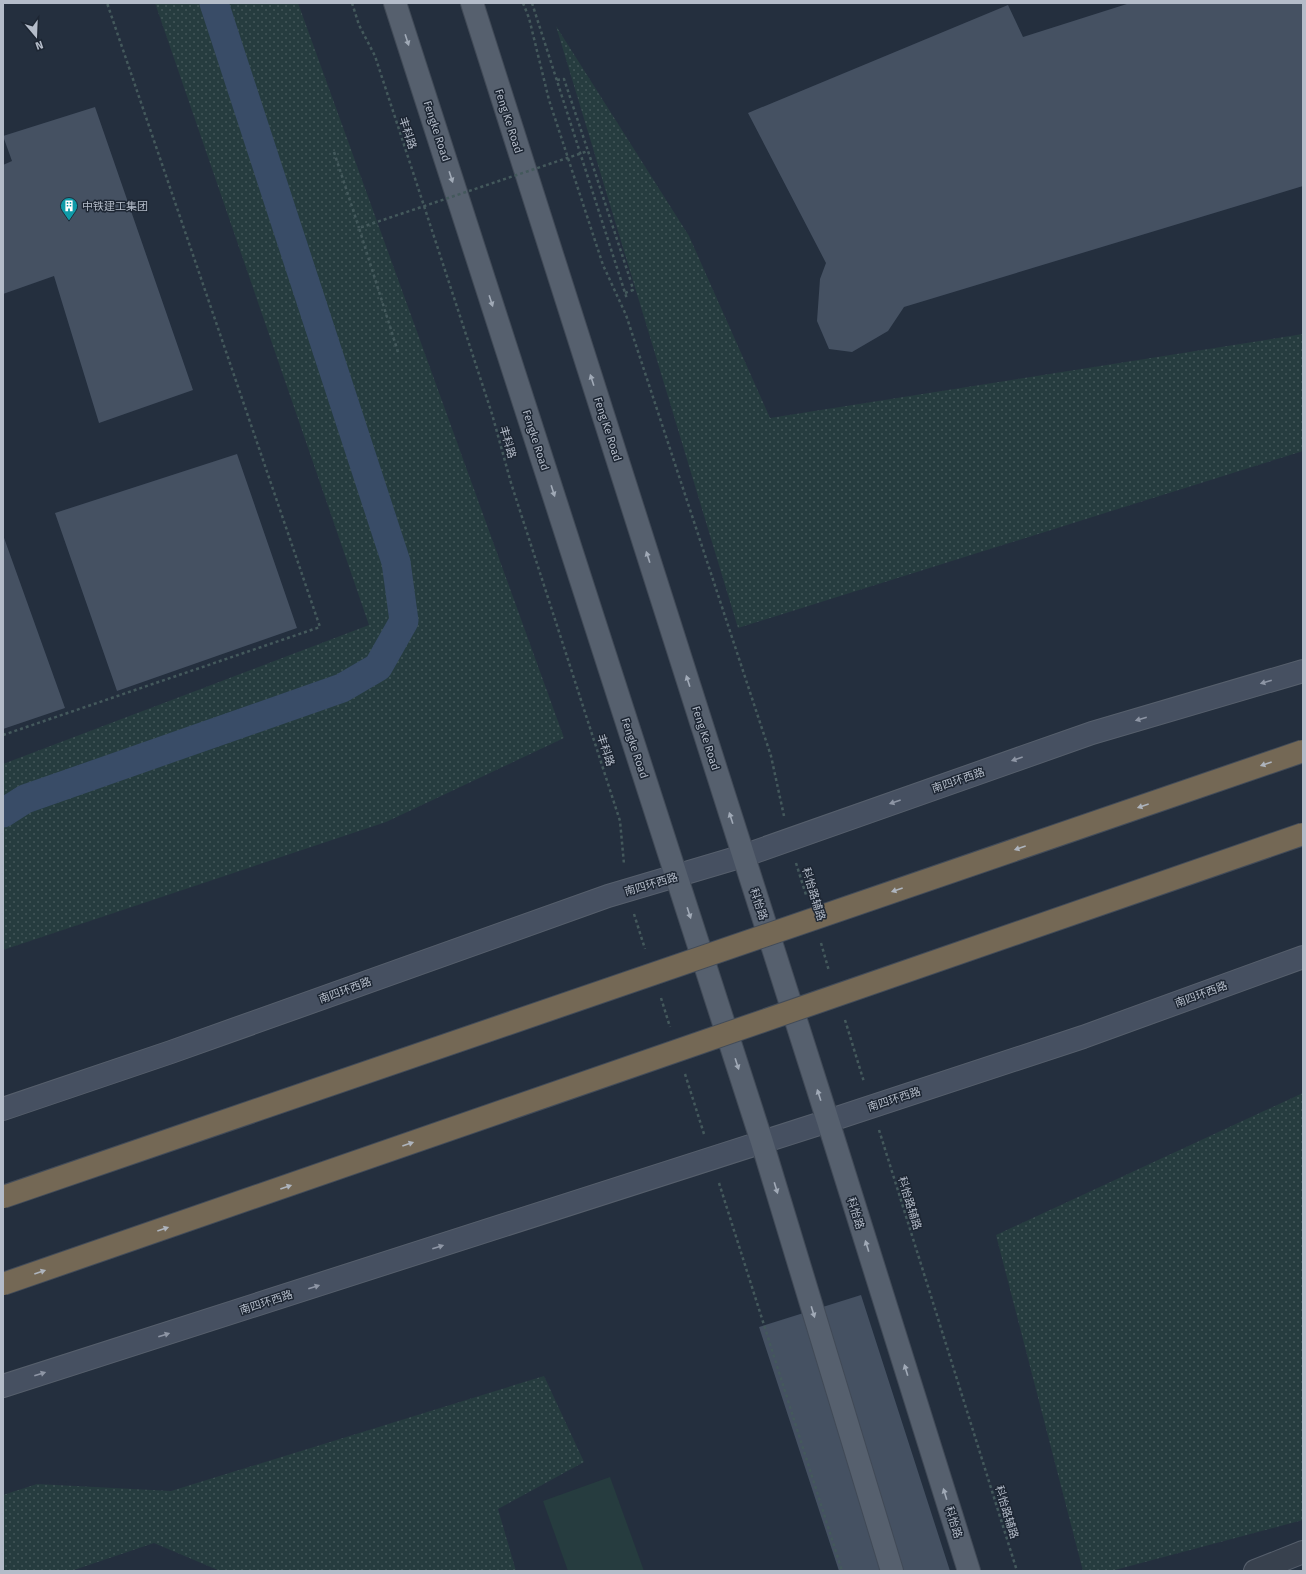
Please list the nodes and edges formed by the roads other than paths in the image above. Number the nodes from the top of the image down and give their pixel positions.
1 (395, 3) edge
2 (472, 3) edge
3 (1303, 671) edge
4 (1303, 751) edge
5 (1303, 834) edge
6 (743, 856) junction
7 (677, 876) junction
8 (1303, 957) edge
9 (3, 1109) edge
10 (828, 1121) junction
11 (762, 1142) junction
12 (3, 1197) edge
13 (3, 1284) edge
14 (3, 1386) edge
15 (1303, 1552) edge
16 (892, 1571) edge
17 (969, 1571) edge
18 (1255, 1571) edge

1 -> 7 main road, Fengke Road
6 -> 2 main road, Feng Ke Road
3 -> 6 main road, 南四环西路
4 -> 12 highway, bridge
13 -> 5 highway, bridge
6 - 7 main road, 南四环西路
10 -> 6 main road, 科怡路
7 - 9 main road, 南四环西路
7 -> 11 main road
8 - 10 main road, 南四环西路
10 - 11 main road, 南四环西路
17 -> 10 main road, 科怡路
14 -> 11 main road, 南四环西路
11 -> 16 main road
15 - 18 street

